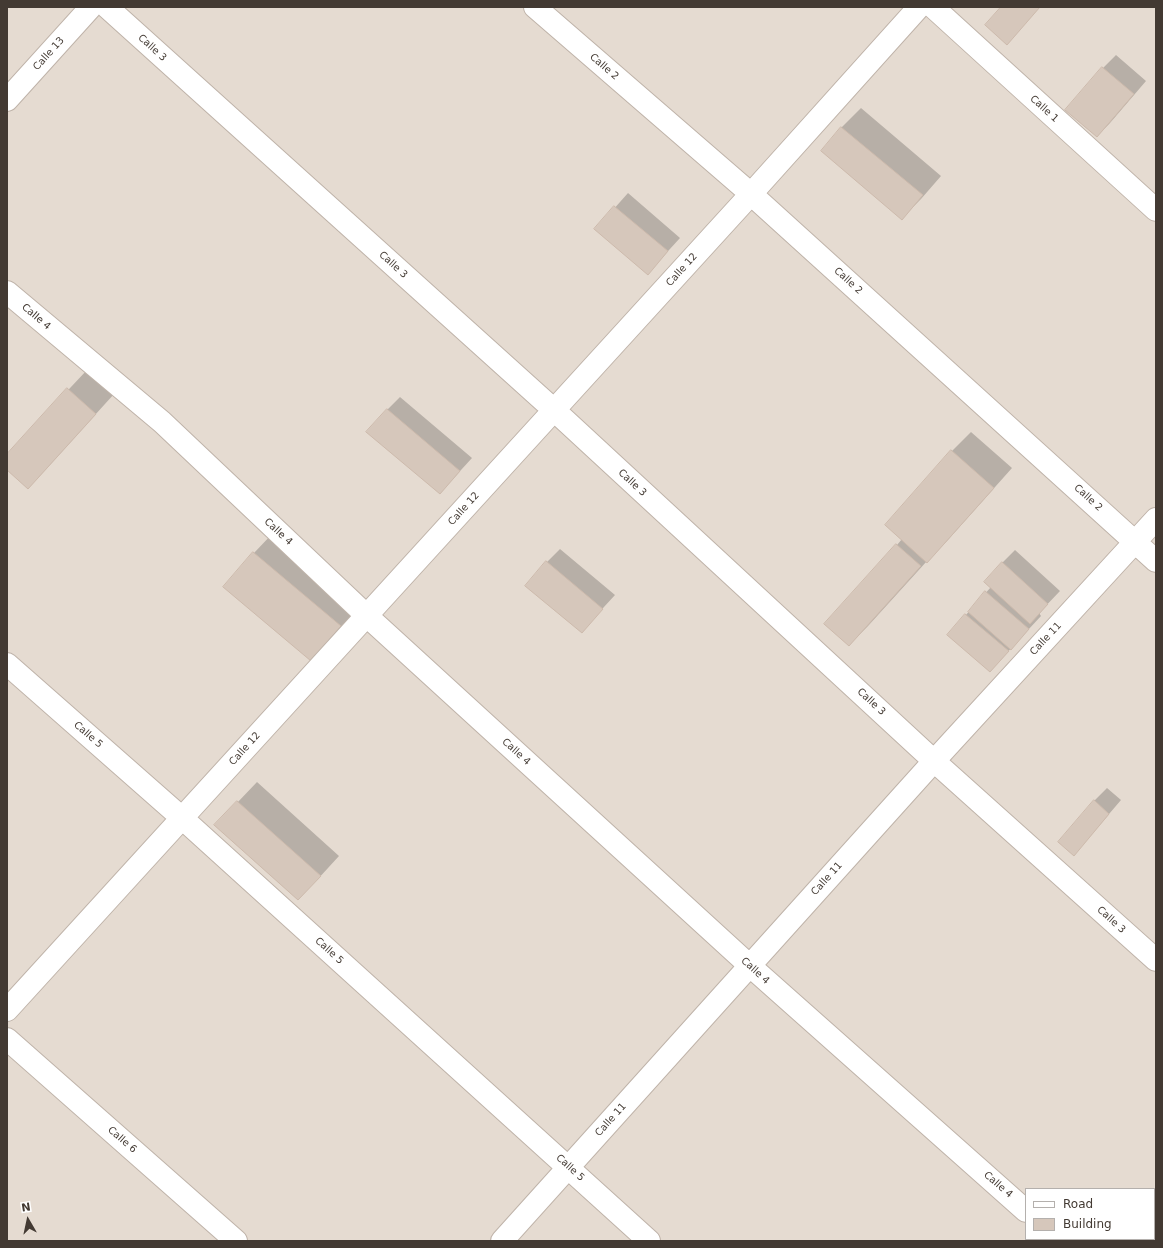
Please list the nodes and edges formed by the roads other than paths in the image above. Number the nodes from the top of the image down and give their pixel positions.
1 (91, 7) edge
2 (107, 7) edge
3 (535, 7) edge
4 (919, 7) edge
5 (933, 7) edge
6 (7, 100) edge
7 (751, 194) junction
8 (1156, 210) edge
9 (7, 292) edge
10 (554, 410) junction
11 (1156, 519) edge
12 (1136, 541) junction
13 (1156, 560) edge
14 (367, 616) junction
15 (7, 664) edge
16 (934, 761) junction
17 (182, 818) junction
18 (1156, 960) edge
19 (749, 966) junction
20 (7, 1010) edge
21 (7, 1039) edge
22 (568, 1167) junction
23 (1025, 1209) edge
24 (236, 1241) edge
25 (502, 1241) edge
26 (649, 1241) edge

1 - 6 street, Calle 13
2 - 10 street, Calle 3
3 - 7 street, Calle 2
4 - 7 street, Calle 12
5 - 8 street, Calle 1
7 - 10 street, Calle 12
7 - 12 street, Calle 2
9 - 14 street, Calle 4
10 - 14 street, Calle 12
10 - 16 street, Calle 3
11 - 12 street, Calle 11
12 - 13 street, Calle 2
12 - 16 street, Calle 11
14 - 17 street, Calle 12
14 - 19 street, Calle 4
15 - 17 street, Calle 5
16 - 18 street, Calle 3
16 - 19 street, Calle 11
17 - 20 street, Calle 12
17 - 22 street, Calle 5
19 - 22 street, Calle 11
19 - 23 street, Calle 4
21 - 24 street, Calle 6
22 - 25 street, Calle 11
22 - 26 street, Calle 5

